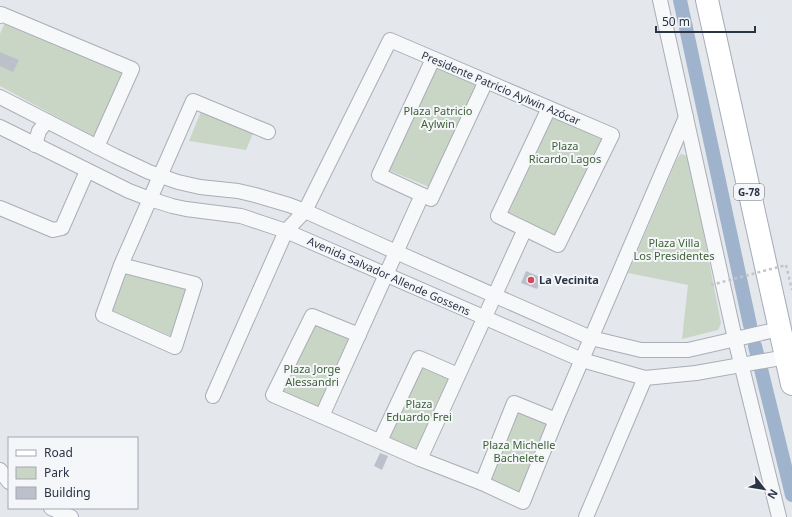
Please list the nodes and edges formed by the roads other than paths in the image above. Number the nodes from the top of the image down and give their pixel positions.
1 (660, 0) edge
2 (707, 0) edge
3 (0, 16) edge
4 (433, 58) junction
5 (486, 81) junction
6 (0, 97) edge
7 (549, 108) junction
8 (686, 117) junction
9 (47, 122) junction
10 (0, 127) edge
11 (268, 132) dead end
12 (34, 144) junction
13 (97, 147) junction
14 (87, 171) junction
15 (160, 176) junction
16 (422, 195) junction
17 (150, 199) junction
18 (0, 208) edge
19 (306, 211) junction
20 (526, 229) junction
21 (286, 231) junction
22 (396, 252) junction
23 (121, 265) junction
24 (386, 274) junction
25 (495, 296) junction
26 (485, 318) junction
27 (779, 329) junction
28 (359, 335) junction
29 (591, 338) junction
30 (735, 340) junction
31 (786, 356) junction
32 (582, 360) junction
33 (741, 365) junction
34 (458, 375) junction
35 (645, 378) junction
36 (792, 384) edge
37 (213, 396) dead end
38 (322, 416) junction
39 (556, 420) junction
40 (380, 442) junction
41 (420, 459) junction
42 (0, 470) edge
43 (8, 481) edge
44 (482, 483) junction
45 (53, 509) edge
46 (71, 517) edge
47 (586, 517) edge
48 (779, 517) edge

1 - 8 street
2 - 27 main road, G-78
3 - 13 street
4 - 5 street, Presidente Patricio Aylwin Azócar
4 - 16 street
4 - 19 street, Presidente Patricio Aylwin Azócar
5 - 7 street, Presidente Patricio Aylwin Azócar
5 - 16 street
6 - 9 street
7 - 20 street
7 - 20 street, Presidente Patricio Aylwin Azócar
8 - 29 street
8 - 30 street
9 - 12 street
9 - 13 street
10 - 12 street, Avenida Salvador Allende Gossens
11 - 15 street
12 - 14 street, Avenida Salvador Allende Gossens
13 - 15 street
14 - 17 street, Avenida Salvador Allende Gossens
14 - 18 street
15 - 17 street
15 - 19 street
16 - 22 street
17 - 21 street, Avenida Salvador Allende Gossens
17 - 23 street
19 - 21 street
19 - 22 street
20 - 25 street
21 - 24 street, Avenida Salvador Allende Gossens
21 - 37 street
22 - 24 street
22 - 25 street
23 - 23 street
24 - 26 street, Avenida Salvador Allende Gossens
24 - 28 street
25 - 26 street
25 - 29 street
26 - 32 street, Avenida Salvador Allende Gossens
26 - 34 street
27 - 30 street
27 - 31 main road, G-78
28 - 38 street
28 - 38 street
29 - 30 street
29 - 32 street
30 - 33 street
31 - 33 street, Avenida Salvador Allende Gossens
31 - 36 main road, G-78
32 - 35 street, Avenida Salvador Allende Gossens
32 - 39 street
33 - 35 street, Avenida Salvador Allende Gossens
33 - 48 street
34 - 40 street
34 - 41 street
35 - 47 street
38 - 40 street
39 - 44 street
39 - 44 street
40 - 41 street
41 - 44 street
42 - 43 street
45 - 46 street

